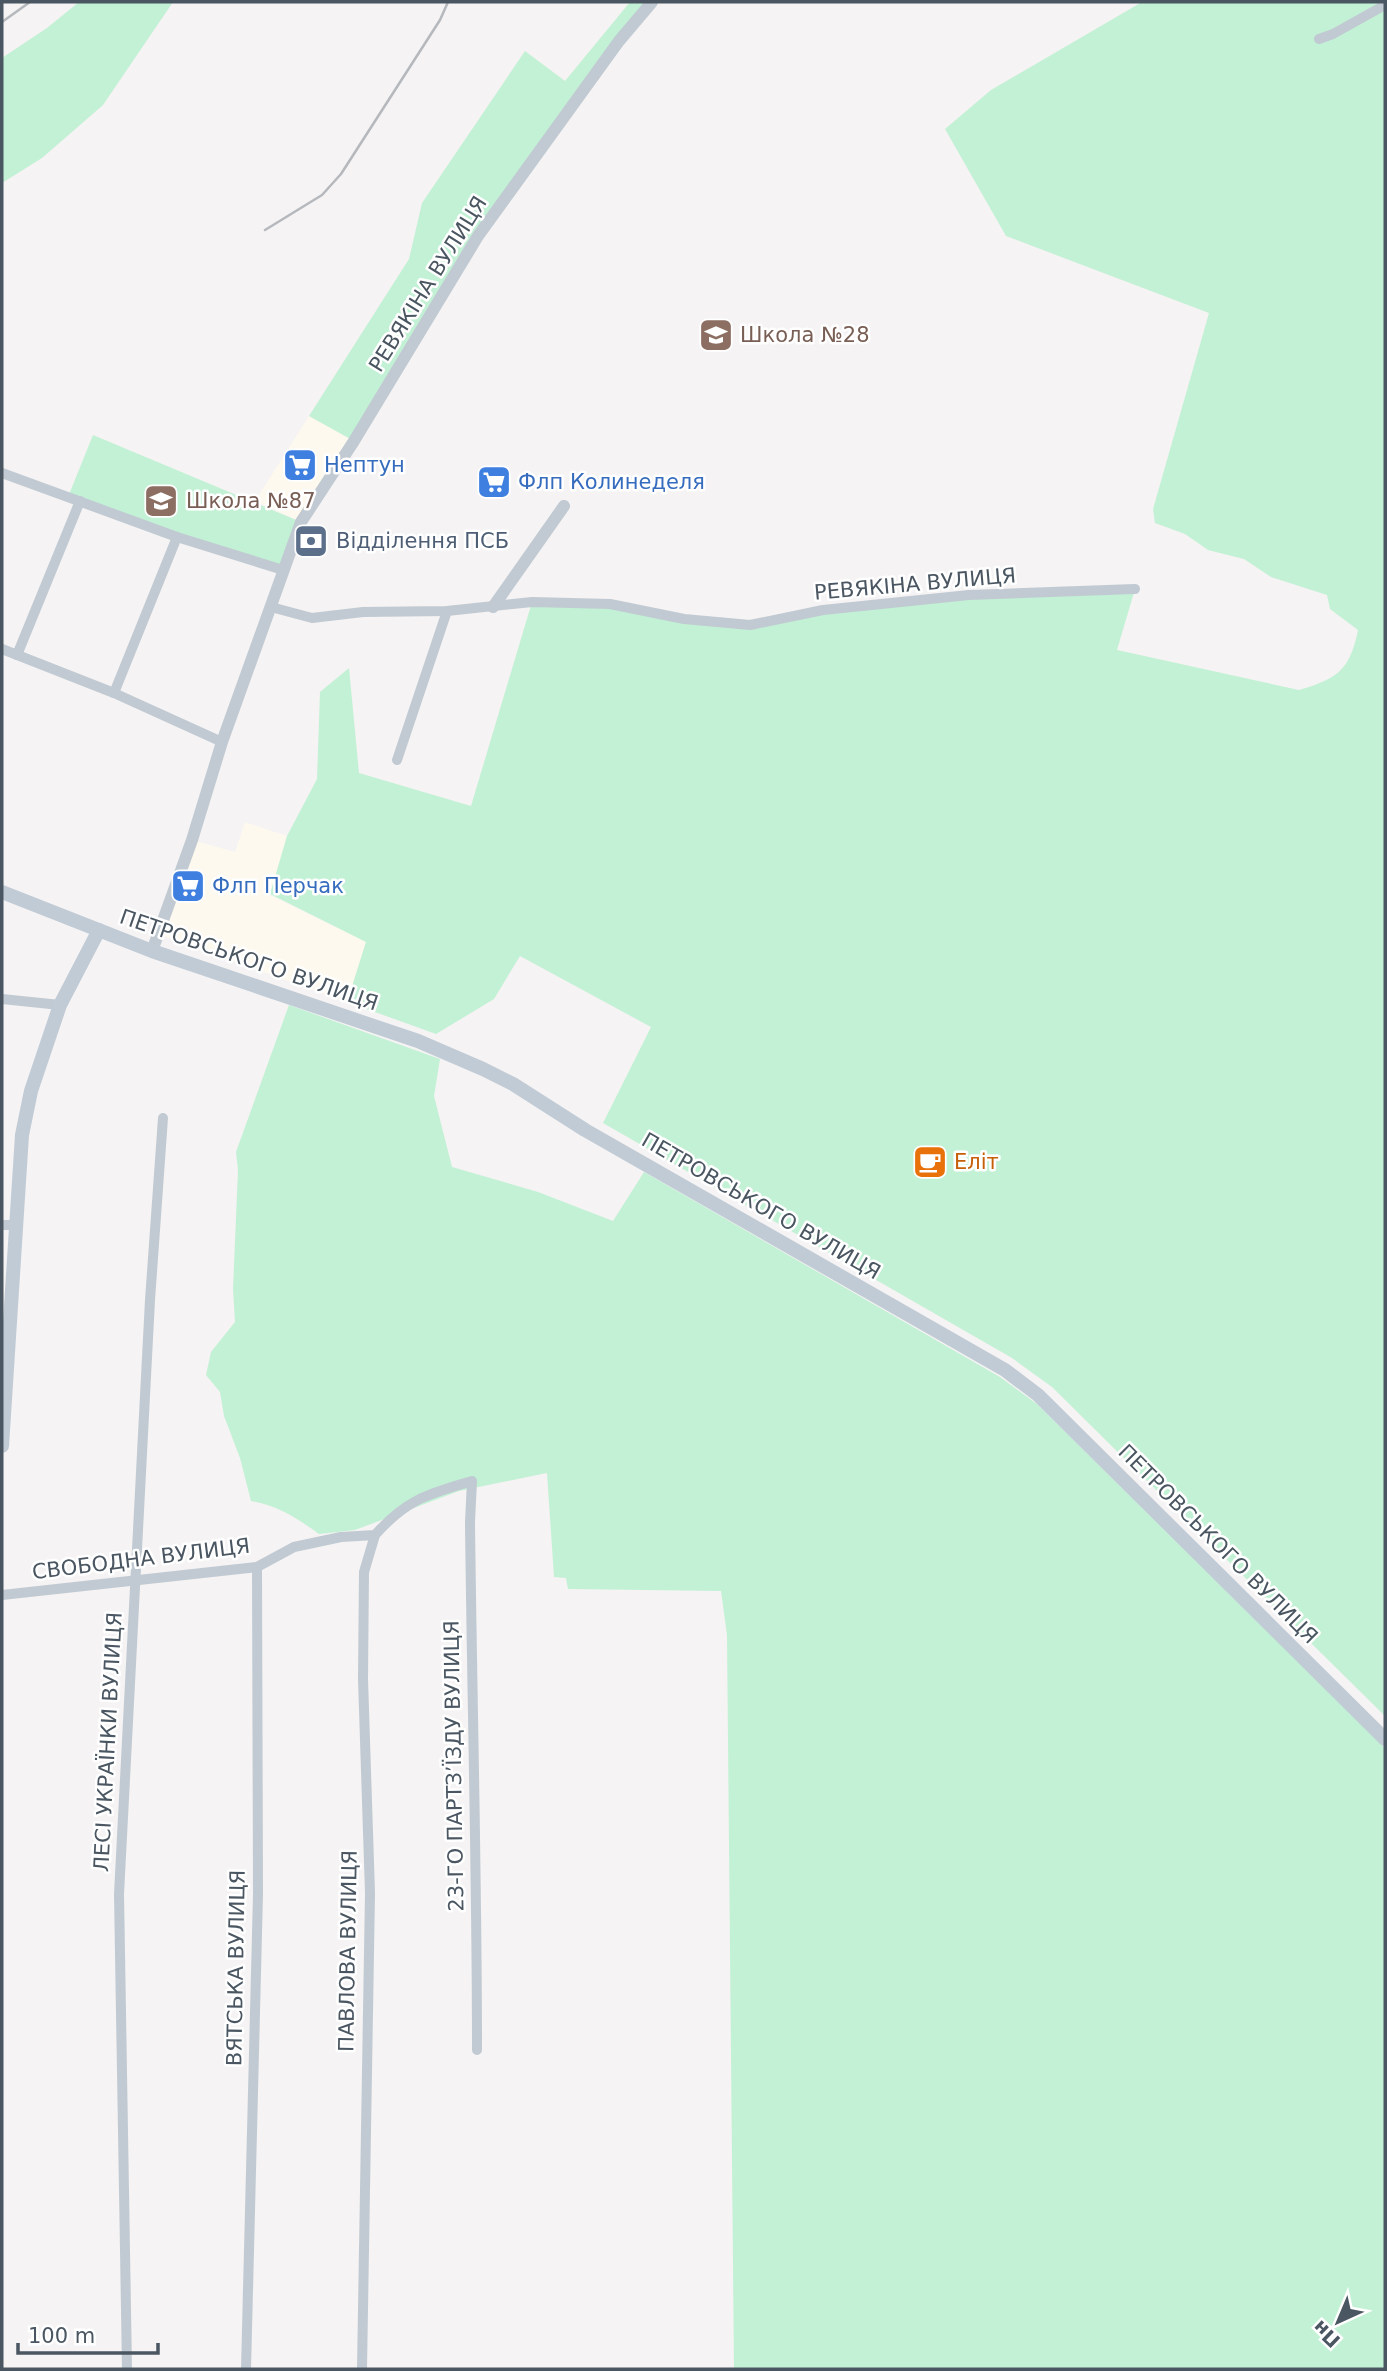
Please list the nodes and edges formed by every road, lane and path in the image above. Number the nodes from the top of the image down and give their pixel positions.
1 (652, 2) edge
2 (1385, 5) edge
3 (1320, 39) dead end
4 (2, 473) edge
5 (80, 501) junction
6 (564, 506) dead end
7 (177, 537) junction
8 (283, 569) junction
9 (1135, 589) dead end
10 (271, 607) junction
11 (493, 607) junction
12 (447, 611) junction
13 (2, 649) edge
14 (17, 655) junction
15 (114, 693) junction
16 (222, 742) junction
17 (397, 760) dead end
18 (2, 892) edge
19 (99, 930) junction
20 (152, 951) junction
21 (2, 999) edge
22 (60, 1005) junction
23 (163, 1118) dead end
24 (8, 1225) edge
25 (2, 1446) edge
26 (375, 1535) junction
27 (257, 1567) junction
28 (135, 1581) junction
29 (2, 1595) edge
30 (1385, 1739) edge
31 (477, 2050) dead end
32 (127, 2369) edge
33 (246, 2369) edge
34 (362, 2369) edge

1 - 8 street, РЕВЯКІНА ВУЛИЦЯ
2 - 3 street
4 - 5 street
5 - 7 street
5 - 14 street
6 - 11 street
7 - 8 street
7 - 15 street
8 - 10 street, РЕВЯКІНА ВУЛИЦЯ
9 - 11 street, РЕВЯКІНА ВУЛИЦЯ
10 - 12 street, РЕВЯКІНА ВУЛИЦЯ
10 - 16 street, РЕВЯКІНА ВУЛИЦЯ
11 - 12 street, РЕВЯКІНА ВУЛИЦЯ
12 - 17 street
13 - 14 street
14 - 15 street
15 - 16 street
16 - 20 street, РЕВЯКІНА ВУЛИЦЯ
18 - 19 main road, ПЕТРОВСЬКОГО ВУЛИЦЯ
19 - 20 main road, ПЕТРОВСЬКОГО ВУЛИЦЯ
19 - 22 main road
20 - 30 main road, ПЕТРОВСЬКОГО ВУЛИЦЯ
21 - 22 street
22 - 24 main road
23 - 28 street, ЛЕСІ УКРАЇНКИ ВУЛИЦЯ
24 - 25 main road
26 - 27 street, СВОБОДНА ВУЛИЦЯ
26 - 31 street, 23-ГО ПАРТЗ’ЇЗДУ ВУЛИЦЯ
26 - 34 street, ПАВЛОВА ВУЛИЦЯ
27 - 28 street, СВОБОДНА ВУЛИЦЯ
27 - 33 street, ВЯТСЬКА ВУЛИЦЯ
28 - 29 street, СВОБОДНА ВУЛИЦЯ
28 - 32 street, ЛЕСІ УКРАЇНКИ ВУЛИЦЯ

